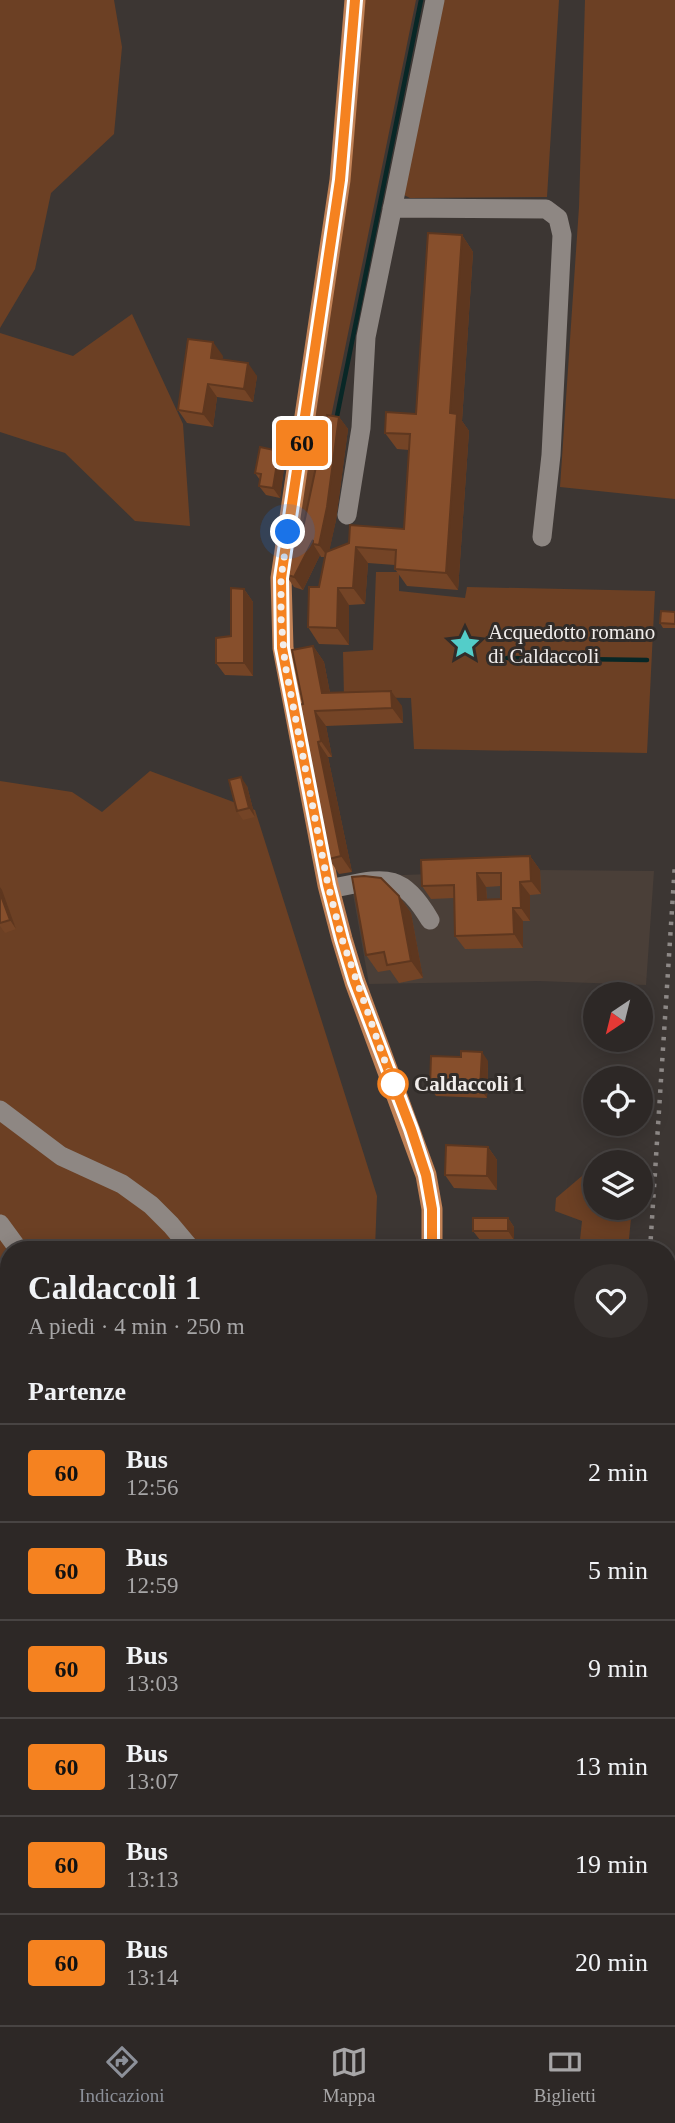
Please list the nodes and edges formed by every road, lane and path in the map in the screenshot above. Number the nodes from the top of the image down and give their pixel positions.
1 (355, 0) edge
2 (435, 0) edge
3 (392, 208) junction
4 (346, 515) dead end
5 (542, 537) dead end
6 (329, 889) junction
7 (429, 919) dead end
8 (0, 1110) edge
9 (0, 1224) edge
10 (12, 1241) edge
11 (184, 1241) edge
12 (432, 1241) edge

1 - 6 main road
2 - 3 lane
3 - 4 lane
3 - 5 lane
6 - 7 lane
6 - 12 main road
8 - 11 lane
9 - 10 lane

